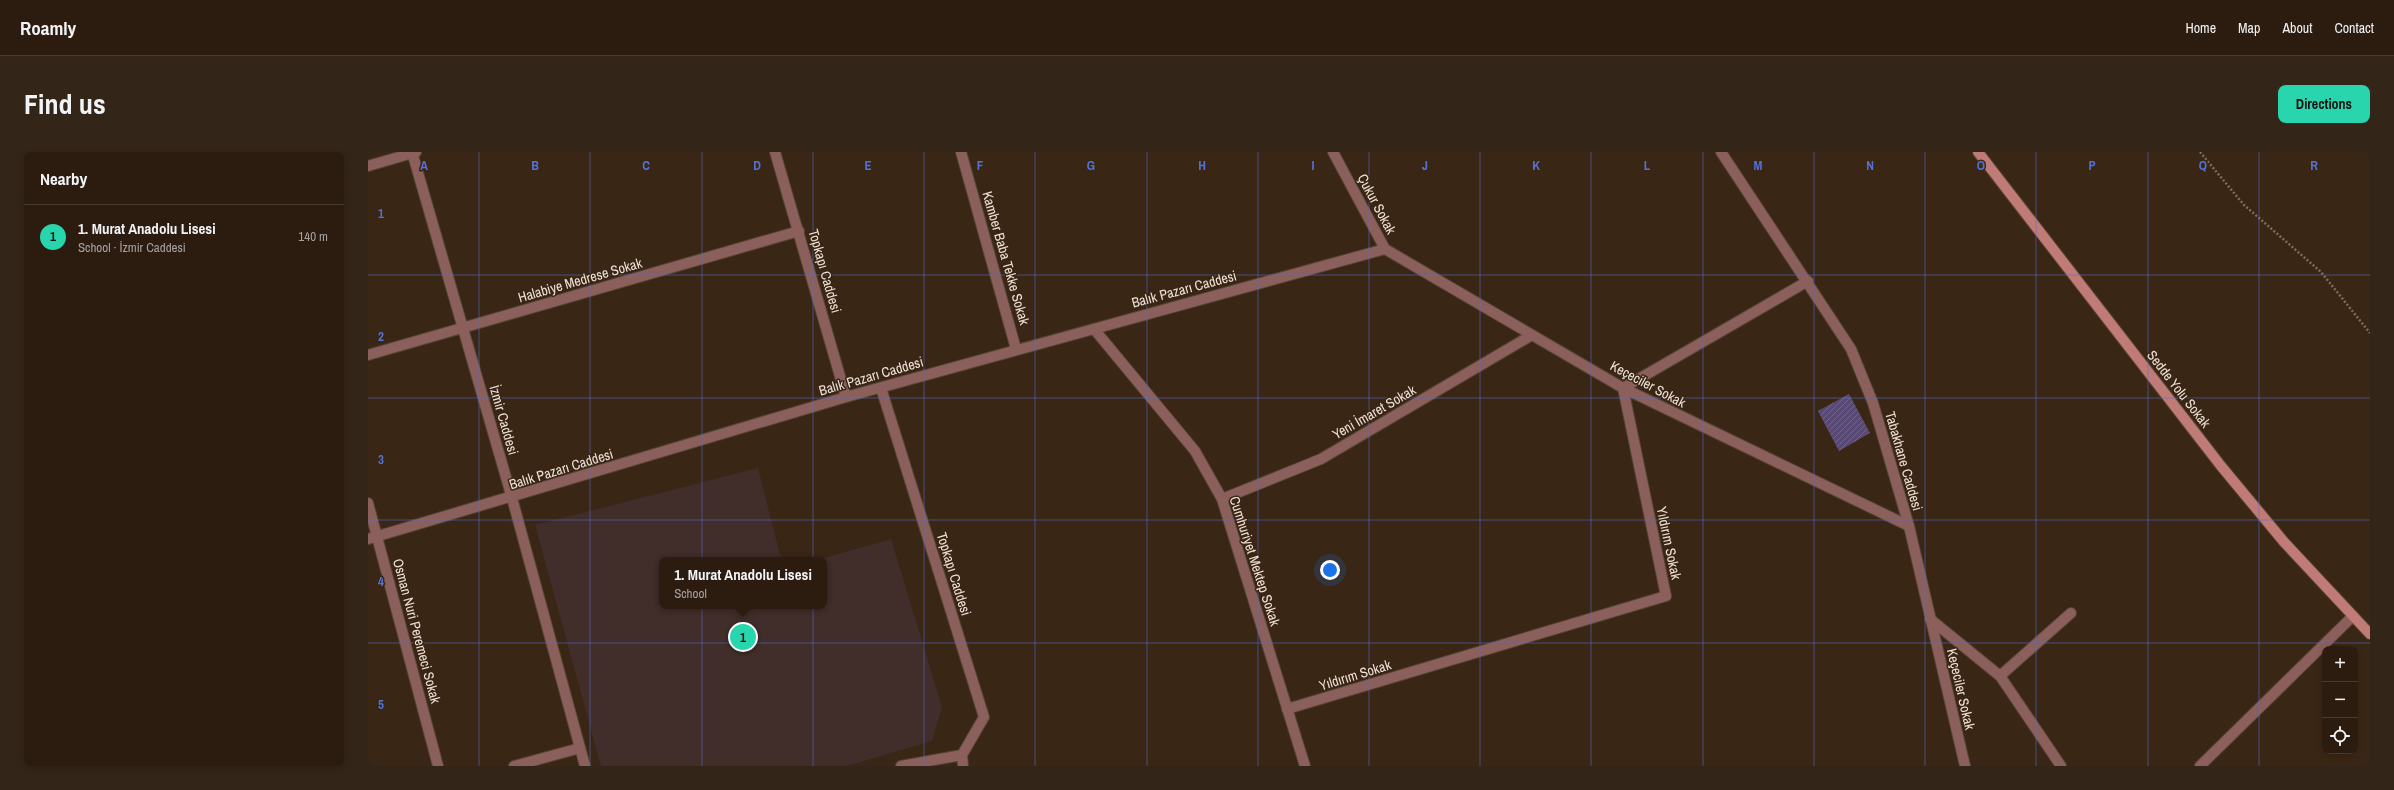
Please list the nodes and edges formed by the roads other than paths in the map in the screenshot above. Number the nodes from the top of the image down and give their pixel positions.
1 (414, 152) edge
2 (775, 152) edge
3 (961, 152) edge
4 (1333, 152) edge
5 (1721, 152) edge
6 (1978, 152) edge
7 (368, 166) edge
8 (799, 231) junction
9 (1385, 249) junction
10 (1808, 281) junction
11 (463, 328) junction
12 (1094, 329) junction
13 (1532, 335) junction
14 (1016, 349) junction
15 (368, 355) edge
16 (881, 388) junction
17 (1622, 388) junction
18 (846, 397) junction
19 (512, 498) junction
20 (1222, 499) junction
21 (368, 503) edge
22 (1908, 526) junction
23 (373, 538) edge
24 (2071, 613) dead end
25 (2353, 616) junction
26 (1930, 619) junction
27 (2370, 634) edge
28 (2000, 676) junction
29 (1287, 709) junction
30 (580, 748) junction
31 (962, 755) junction
32 (438, 766) edge
33 (514, 766) edge
34 (585, 766) edge
35 (901, 766) edge
36 (963, 766) edge
37 (1305, 766) edge
38 (1965, 766) edge
39 (2061, 766) edge
40 (2200, 766) edge

1 - 7 street
1 - 11 street, İzmir Caddesi
2 - 8 street, Topkapı Caddesi
3 - 14 street, Kamber Baba Tekke Sokak
4 - 9 street, Çukur Sokak
5 - 10 street, Tabakhane Caddesi
6 - 25 main road, Sedde Yolu Sokak
8 - 11 street, Halabiye Medrese Sokak
8 - 18 street, Topkapı Caddesi
9 - 12 street, Balık Pazarı Caddesi
9 - 13 street, Keçeciler Sokak
10 - 17 street
10 - 22 street, Tabakhane Caddesi
11 - 15 street, Halabiye Medrese Sokak
11 - 19 street, İzmir Caddesi
12 - 14 street, Balık Pazarı Caddesi
12 - 20 street, Cumhuriyet Mektep Sokak
13 - 17 street, Keçeciler Sokak
13 - 20 street, Yeni İmaret Sokak
14 - 16 street, Balık Pazarı Caddesi
16 - 18 street, Balık Pazarı Caddesi
16 - 31 street, Topkapı Caddesi
17 - 22 street, Keçeciler Sokak
17 - 29 street, Yıldırım Sokak
18 - 19 street, Balık Pazarı Caddesi
19 - 23 street, Balık Pazarı Caddesi
19 - 30 street, İzmir Caddesi
20 - 29 street, Cumhuriyet Mektep Sokak
21 - 23 street, Osman Nuri Peremeci Sokak
22 - 26 street, Tabakhane Caddesi
23 - 32 street, Osman Nuri Peremeci Sokak
24 - 28 street
25 - 27 main road, Sedde Yolu Sokak
25 - 40 street
26 - 28 street
26 - 38 street, Keçeciler Sokak
28 - 39 street
29 - 37 street, Cumhuriyet Mektep Sokak
30 - 33 street
30 - 34 street, İzmir Caddesi
31 - 35 street
31 - 36 street

